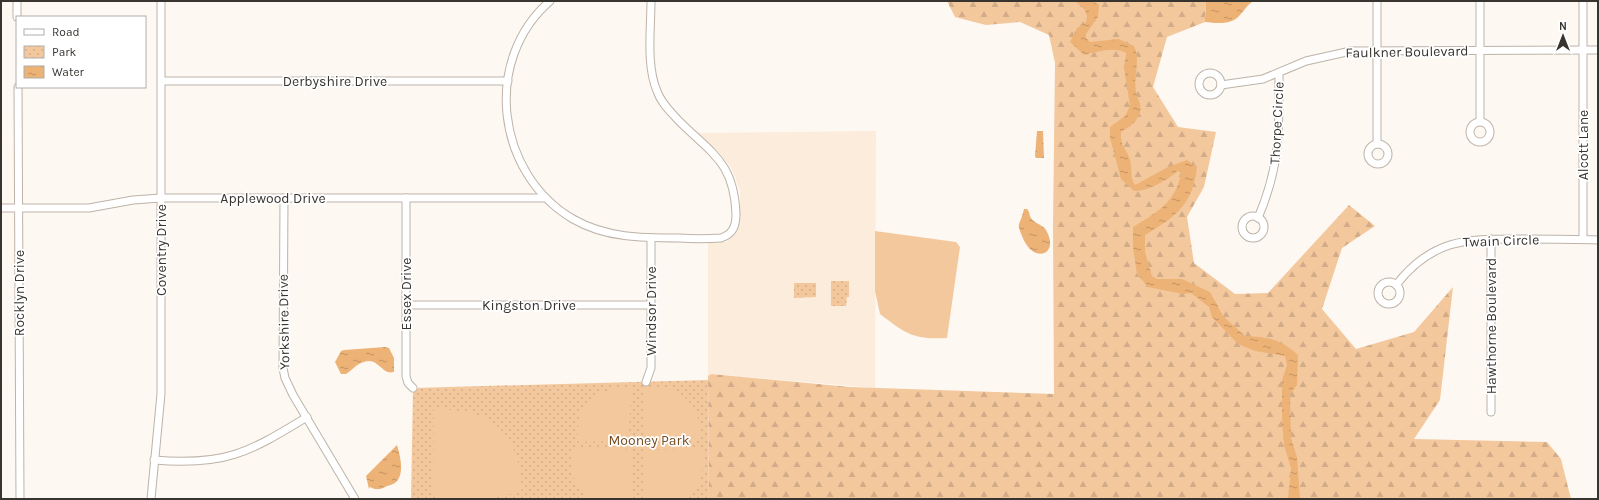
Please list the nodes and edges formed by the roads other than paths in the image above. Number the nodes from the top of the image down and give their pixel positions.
1 (17, 1) edge
2 (161, 1) edge
3 (550, 1) edge
4 (651, 1) edge
5 (1377, 1) edge
6 (1480, 1) edge
7 (1583, 1) edge
8 (17, 16) edge
9 (1583, 50) junction
10 (1598, 50) edge
11 (1377, 51) junction
12 (1479, 51) junction
13 (1279, 73) junction
14 (162, 81) junction
15 (508, 81) junction
16 (1221, 85) dead end
17 (18, 88) edge
18 (1480, 121) dead end
19 (1377, 144) dead end
20 (161, 198) junction
21 (406, 198) junction
22 (546, 198) junction
23 (284, 199) junction
24 (1, 208) edge
25 (18, 208) junction
26 (1258, 218) dead end
27 (651, 238) junction
28 (1491, 239) junction
29 (1583, 239) junction
30 (1598, 240) edge
31 (1396, 285) dead end
32 (407, 305) junction
33 (651, 305) junction
34 (646, 382) dead end
35 (413, 388) dead end
36 (1491, 412) dead end
37 (307, 417) junction
38 (154, 460) junction
39 (20, 499) edge
40 (151, 499) edge
41 (355, 499) edge

1 - 8 street
2 - 14 street, Coventry Drive
3 - 15 street
4 - 27 street
5 - 11 street
6 - 12 street
7 - 9 street, Alcott Lane
9 - 10 street, Faulkner Boulevard
9 - 12 street, Faulkner Boulevard
9 - 29 street, Alcott Lane
11 - 12 street, Faulkner Boulevard
11 - 13 street, Faulkner Boulevard
11 - 19 street
12 - 18 street
13 - 16 street, Faulkner Boulevard
13 - 26 street, Thorpe Circle
14 - 15 street, Derbyshire Drive
14 - 20 street, Coventry Drive
15 - 22 street
17 - 25 street, Rocklyn Drive
20 - 23 street, Applewood Drive
20 - 25 street, Applewood Drive
20 - 38 street, Coventry Drive
21 - 22 street, Applewood Drive
21 - 23 street, Applewood Drive
21 - 32 street, Essex Drive
22 - 27 street
23 - 37 street, Yorkshire Drive
24 - 25 street, Applewood Drive
25 - 39 street, Rocklyn Drive
27 - 33 street, Windsor Drive
28 - 29 street, Twain Circle
28 - 31 street, Twain Circle
28 - 36 street, Hawthorne Boulevard
29 - 30 street, Twain Circle
32 - 33 street, Kingston Drive
32 - 35 street, Essex Drive
33 - 34 street, Windsor Drive
37 - 38 street
37 - 41 street, Yorkshire Drive
38 - 40 street, Coventry Drive

